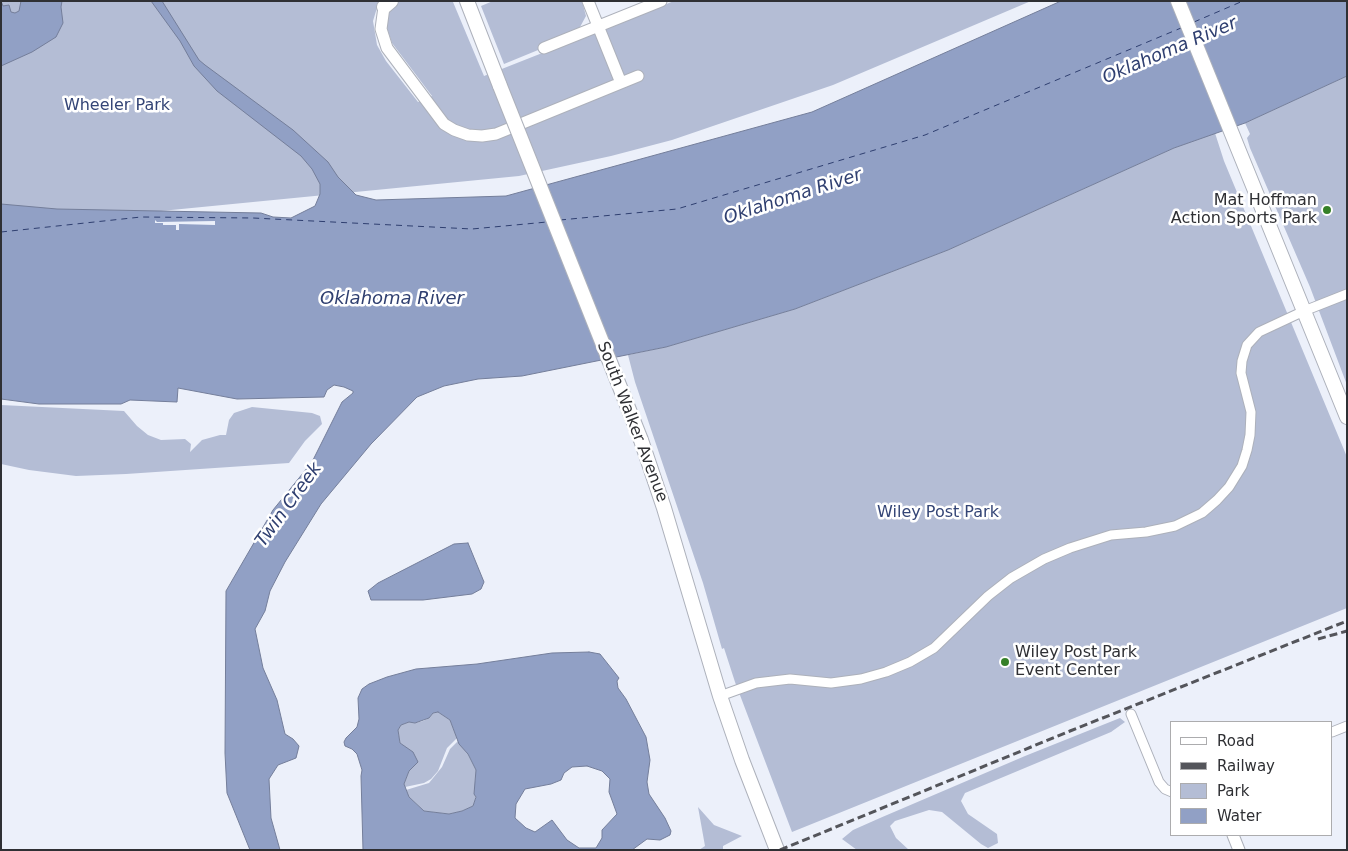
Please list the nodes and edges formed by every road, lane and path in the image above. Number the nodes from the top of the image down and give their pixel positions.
1 (467, 1) edge
2 (588, 1) edge
3 (661, 1) edge
4 (1178, 1) edge
5 (387, 3) edge
6 (598, 26) junction
7 (544, 48) dead end
8 (638, 76) dead end
9 (620, 83) junction
10 (1347, 294) edge
11 (1304, 311) junction
12 (1347, 417) edge
13 (720, 696) junction
14 (1131, 714) dead end
15 (1347, 726) edge
16 (1333, 732) edge
17 (1170, 791) edge
18 (1233, 836) edge
19 (777, 850) edge
20 (1239, 850) edge

1 - 13 main road, South Walker Avenue, bridge
2 - 6 street
3 - 6 street
4 - 11 main road
5 - 9 street
6 - 7 street
6 - 9 street
8 - 9 street
10 - 11 street
11 - 12 main road
11 - 13 street
13 - 19 main road, South Walker Avenue
14 - 17 street
15 - 16 street
18 - 20 street

